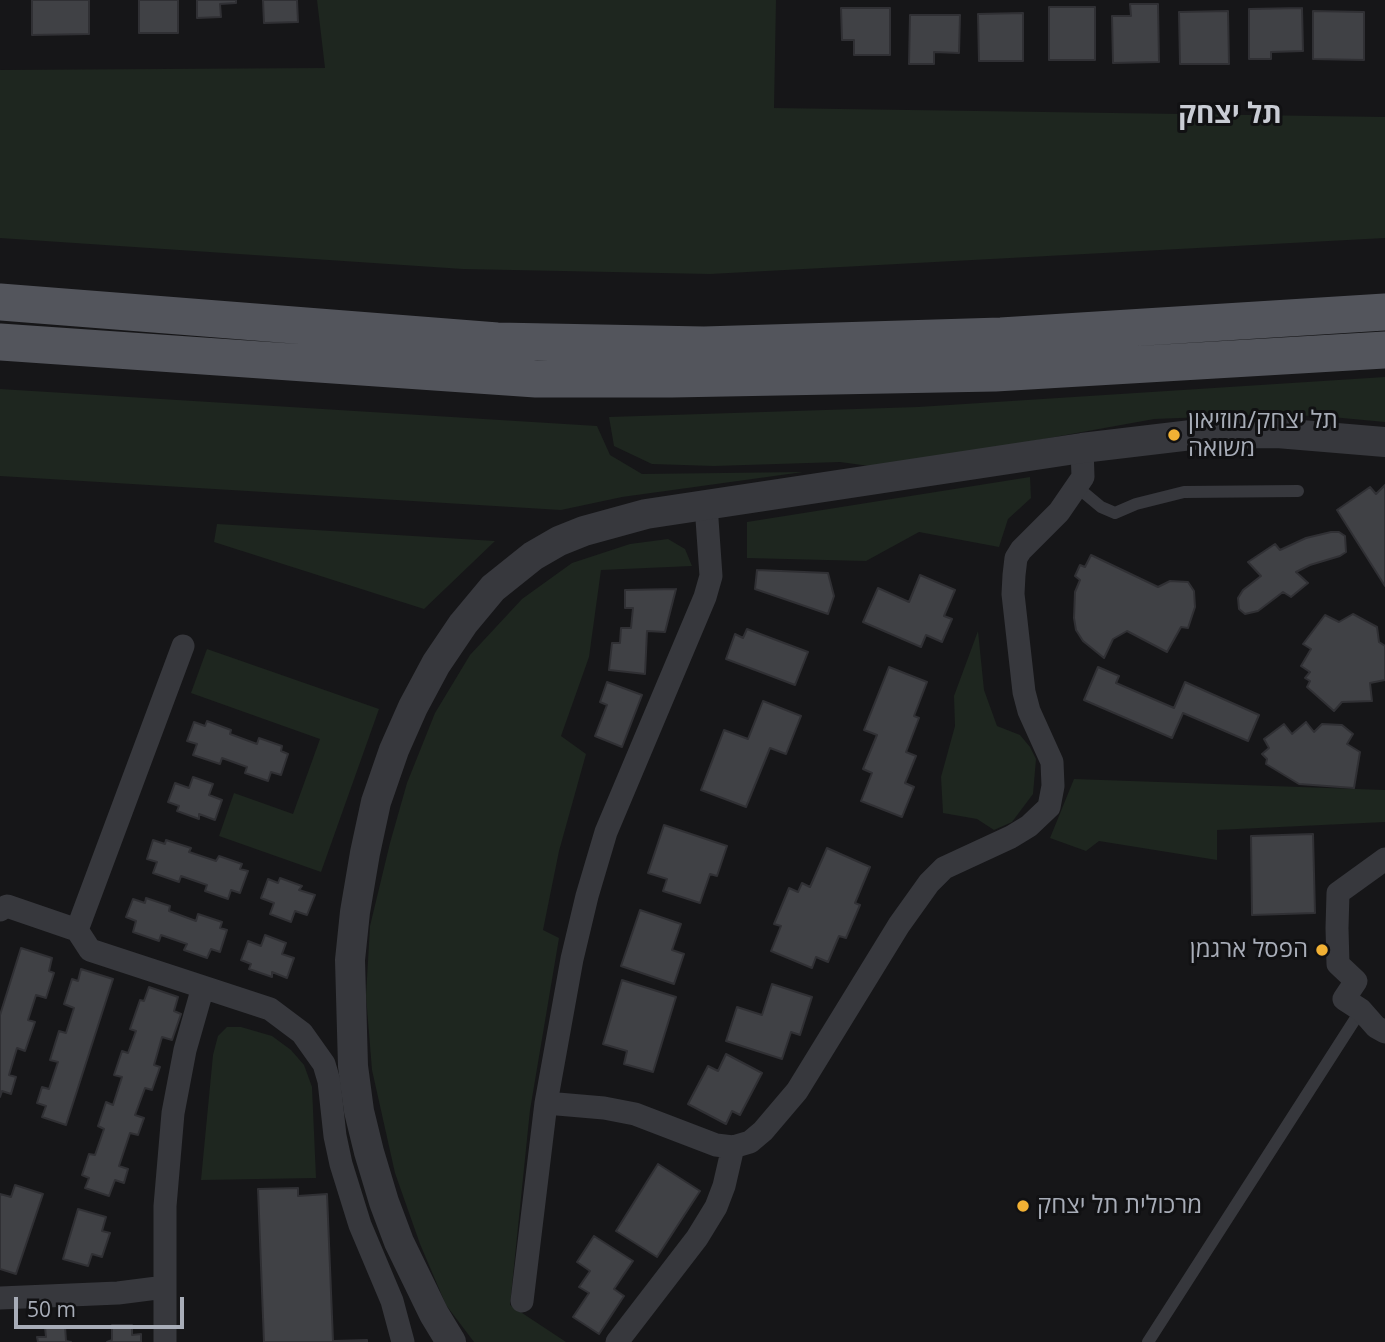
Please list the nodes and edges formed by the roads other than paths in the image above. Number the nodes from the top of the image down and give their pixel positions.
1 (0, 302) edge
2 (1385, 312) edge
3 (0, 342) edge
4 (1385, 350) edge
5 (1385, 442) edge
6 (1082, 448) junction
7 (1077, 487) junction
8 (1298, 491) dead end
9 (706, 505) junction
10 (183, 646) dead end
11 (1385, 859) edge
12 (0, 910) edge
13 (76, 930) junction
14 (203, 987) junction
15 (1361, 1010) junction
16 (1385, 1032) edge
17 (546, 1103) junction
18 (733, 1147) junction
19 (165, 1287) junction
20 (0, 1298) edge
21 (522, 1301) dead end
22 (166, 1342) edge
23 (403, 1342) edge
24 (452, 1342) edge
25 (617, 1342) edge
26 (1149, 1342) edge

1 - 2 main road
3 - 4 main road
5 - 6 street
6 - 7 street
6 - 9 street
7 - 8 lane
7 - 18 street
9 - 17 street
9 - 24 street
10 - 13 street
11 - 15 street
12 - 13 street
13 - 14 street
14 - 19 street
14 - 23 street
15 - 16 street
15 - 26 lane
17 - 18 street
17 - 21 street
18 - 25 street
19 - 20 street
19 - 22 street

